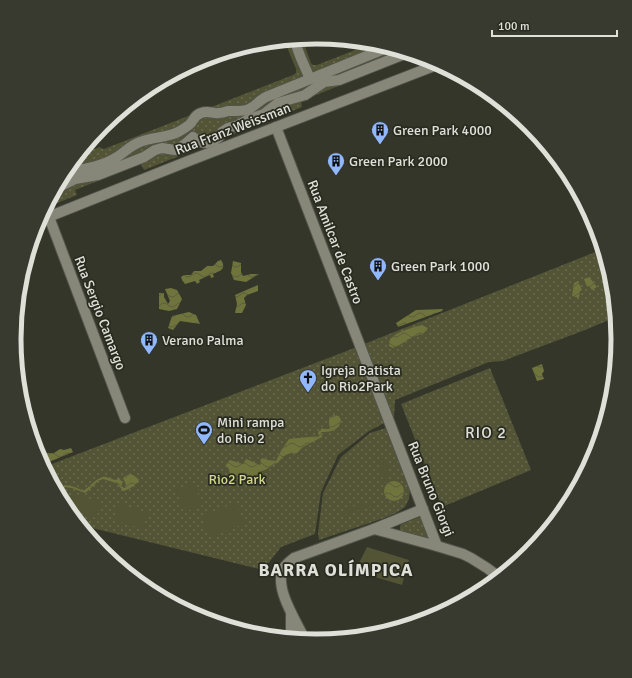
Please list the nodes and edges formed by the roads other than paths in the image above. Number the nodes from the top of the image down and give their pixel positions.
1 (296, 45) edge
2 (379, 51) edge
3 (399, 56) edge
4 (431, 67) edge
5 (310, 79) junction
6 (217, 114) junction
7 (190, 124) junction
8 (276, 127) junction
9 (222, 132) junction
10 (193, 137) junction
11 (74, 170) edge
12 (66, 183) edge
13 (46, 220) edge
14 (50, 220) junction
15 (44, 223) edge
16 (372, 378) joint
17 (125, 418) dead end
18 (422, 509) junction
19 (374, 529) junction
20 (437, 546) junction
21 (494, 574) edge
22 (291, 610) junction
23 (291, 632) edge
24 (303, 633) edge

1 - 5 street
2 - 5 street
3 - 9 street
4 - 8 street, Rua Franz Weissman
5 - 6 street
6 - 7 street
6 - 9 street
7 - 10 street
7 - 11 street
8 - 14 street, Rua Franz Weissman
8 - 16 street, Rua Amilcar de Castro
9 - 10 street
10 - 12 street
13 - 14 street, Rua Franz Weissman
14 - 15 street
14 - 17 street, Rua Sergio Camargo
16 - 18 street, Rua Bruno Giorgi
18 - 19 street
18 - 20 street, Rua Bruno Giorgi
19 - 20 street
19 - 22 street
20 - 21 street, Rua Bruno Giorgi
22 - 23 street
22 - 24 street

